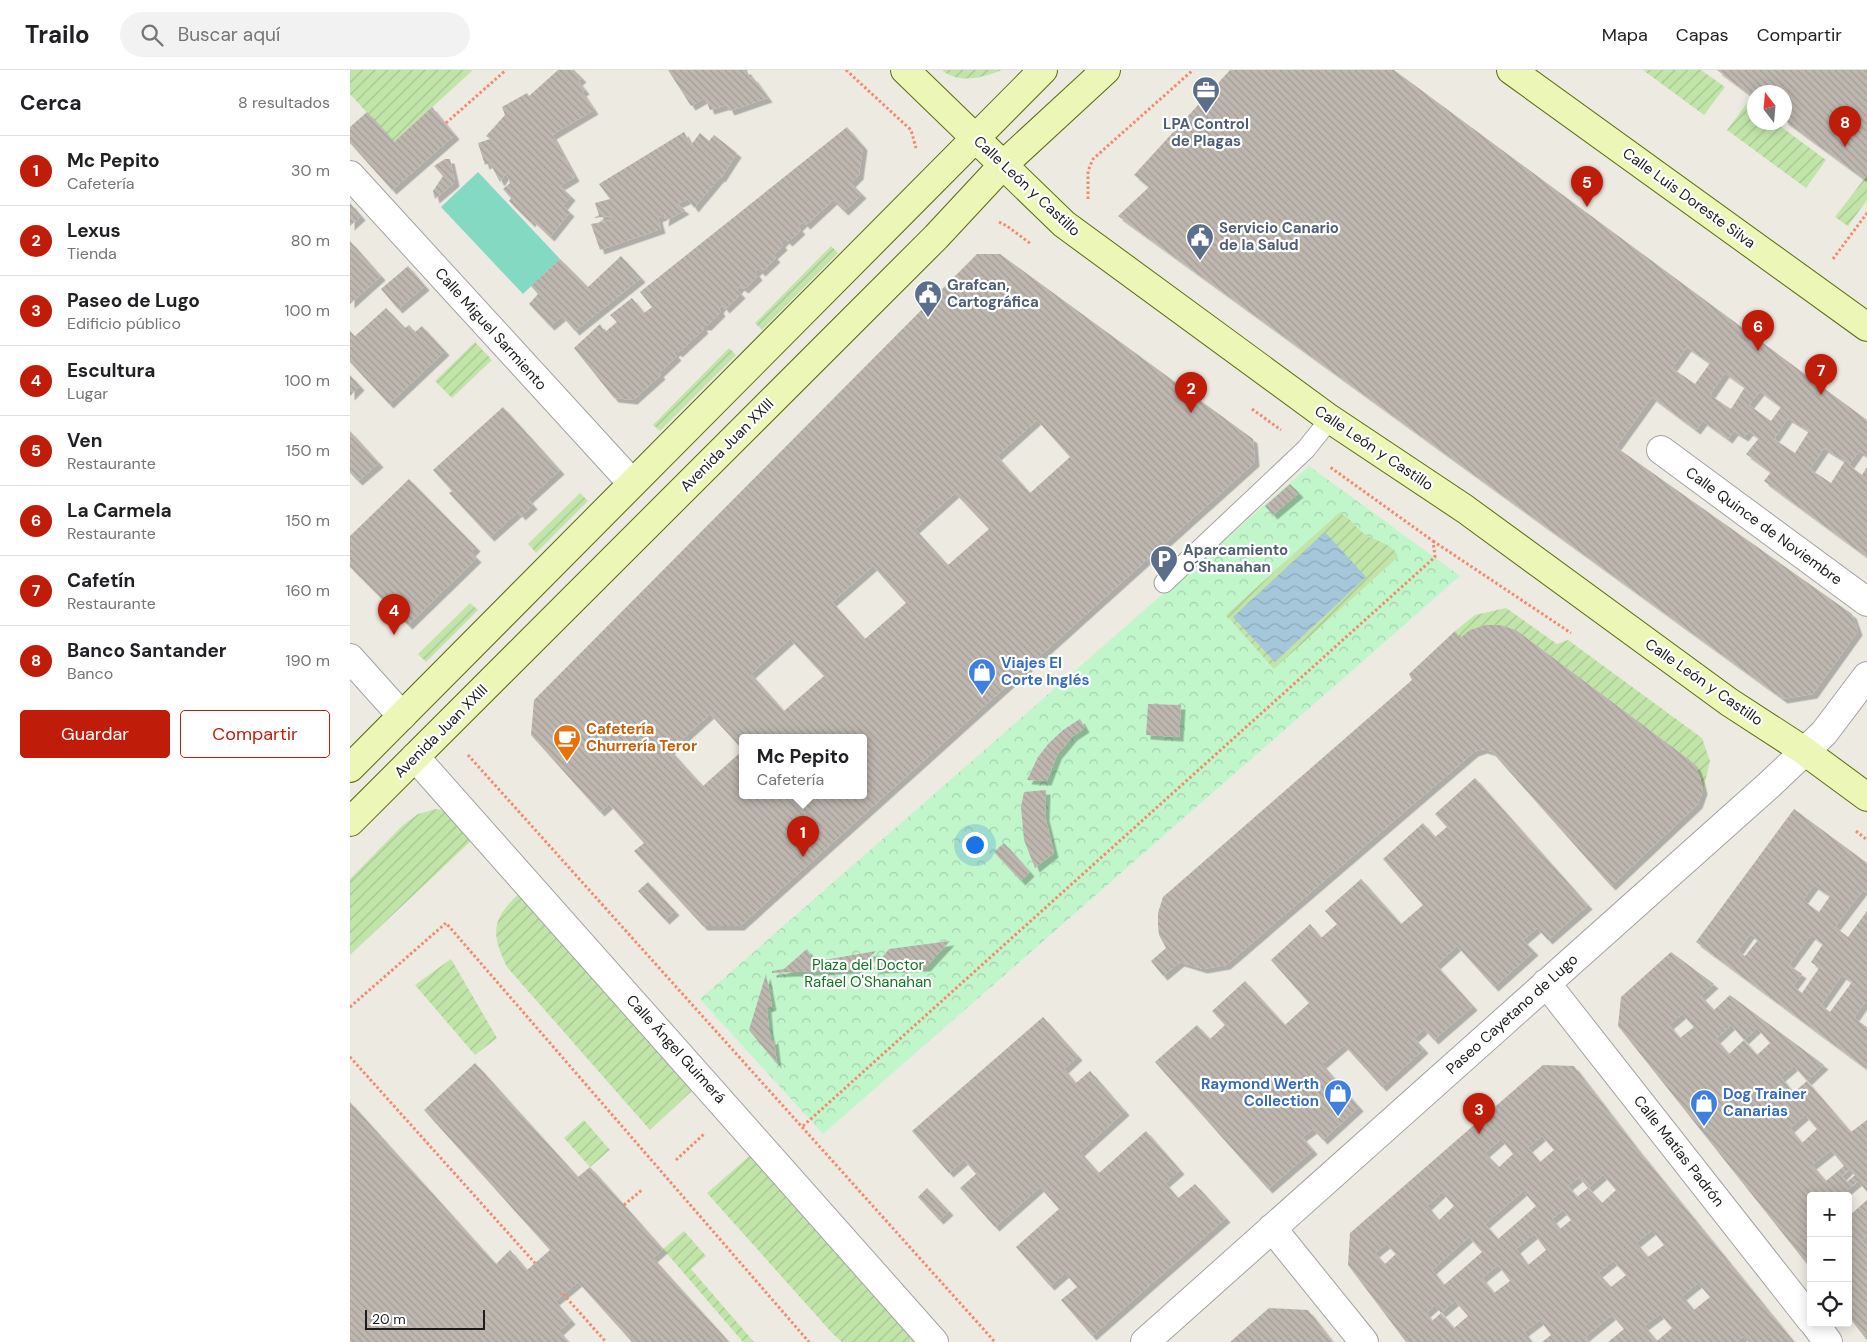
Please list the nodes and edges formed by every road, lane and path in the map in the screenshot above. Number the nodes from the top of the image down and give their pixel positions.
1 (506, 70) edge
2 (905, 70) edge
3 (1043, 70) edge
4 (1106, 70) edge
5 (1511, 70) edge
6 (446, 124) dead end
7 (975, 138) junction
8 (1003, 165) junction
9 (350, 174) edge
10 (1867, 213) edge
11 (1812, 287) junction
12 (1867, 327) edge
13 (1330, 419) junction
14 (1661, 450) dead end
15 (632, 483) junction
16 (1164, 583) dead end
17 (1867, 602) edge
18 (350, 658) edge
19 (1867, 676) edge
20 (402, 716) junction
21 (444, 728) junction
22 (1804, 750) junction
23 (415, 757) junction
24 (350, 768) edge
25 (1867, 797) edge
26 (350, 822) edge
27 (1546, 983) junction
28 (350, 1007) edge
29 (350, 1057) edge
30 (643, 1189) dead end
31 (624, 1205) dead end
32 (1272, 1228) junction
33 (535, 1263) dead end
34 (563, 1294) dead end
35 (1807, 1315) edge
36 (1817, 1327) edge
37 (606, 1342) edge
38 (809, 1342) edge
39 (934, 1342) edge
40 (995, 1342) edge
41 (1145, 1342) edge
42 (1364, 1342) edge
43 (1828, 1342) edge

1 - 6 path
2 - 7 street, Calle León y Castillo
3 - 7 street
4 - 8 street, Avenida Juan XXIII
5 - 11 street, Calle Luis Doreste Silva
7 - 8 street, Calle León y Castillo
7 - 15 street
8 - 13 street, Calle León y Castillo
8 - 21 street, Avenida Juan XXIII
9 - 15 street, Calle Miguel Sarmiento
10 - 11 path
11 - 12 street, Calle Luis Doreste Silva
13 - 16 lane
13 - 22 street, Calle León y Castillo
14 - 17 street, Calle Quince de Noviembre
15 - 20 street
18 - 20 street
19 - 22 street, Paseo Cayetano de Lugo
20 - 24 street
21 - 23 street, Avenida Juan XXIII
21 - 40 path
22 - 25 street, Calle León y Castillo
22 - 27 street, Paseo Cayetano de Lugo
23 - 26 street, Avenida Juan XXIII
23 - 39 street, Calle Ángel Guimerá
27 - 32 street, Paseo Cayetano de Lugo
27 - 35 street, Calle Matías Padrón
28 - 38 path
29 - 33 path
30 - 31 path
32 - 41 street, Paseo Cayetano de Lugo
32 - 42 street
34 - 37 path
36 - 43 street

